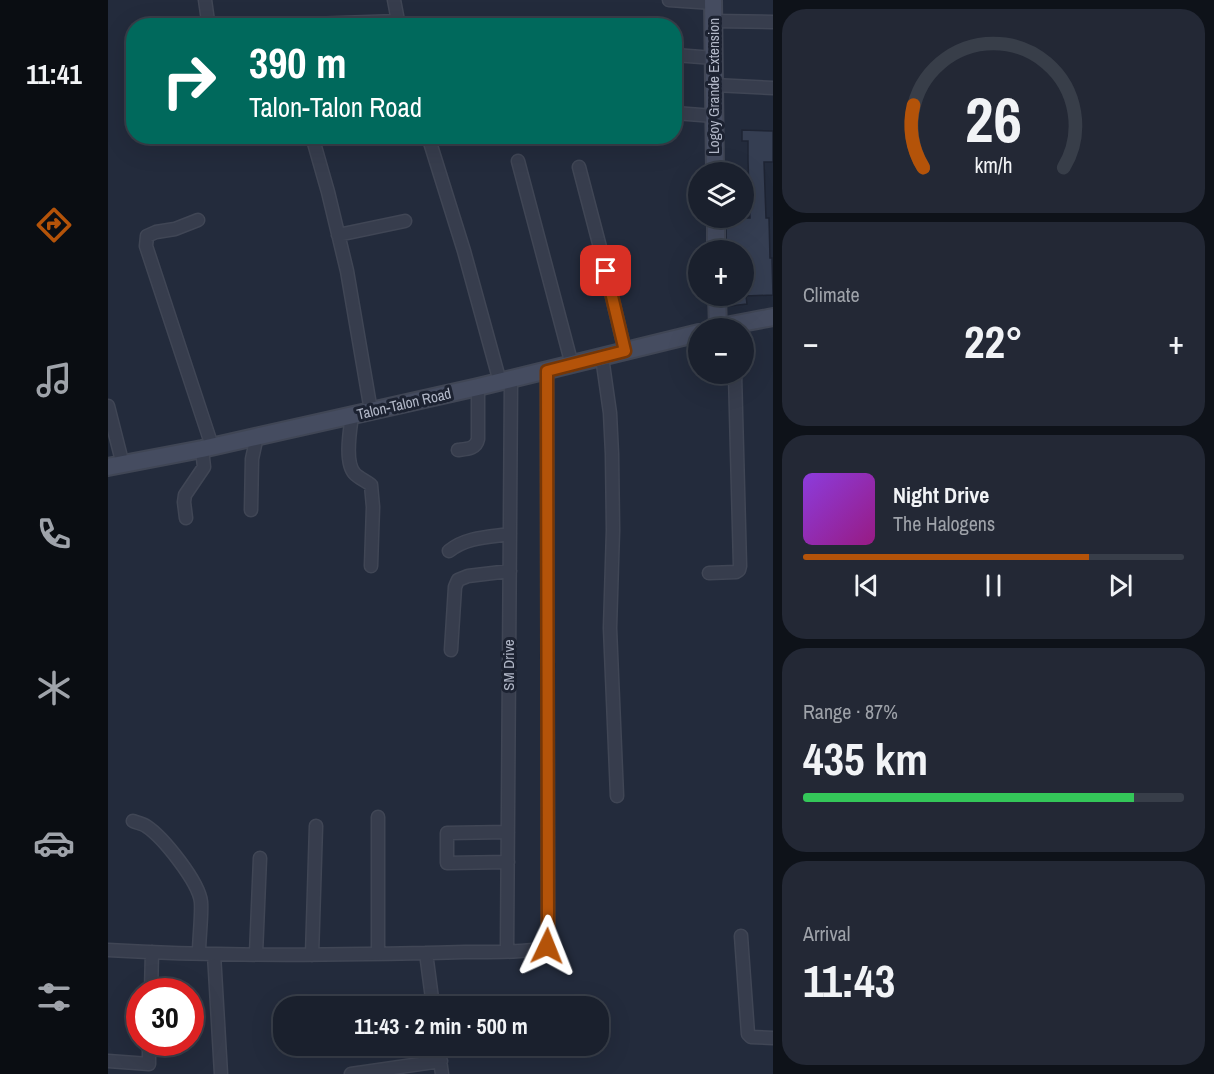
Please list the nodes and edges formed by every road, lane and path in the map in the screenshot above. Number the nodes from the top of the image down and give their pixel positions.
1 (205, 0) edge
2 (394, 0) edge
3 (669, 0) edge
4 (713, 2) edge
5 (208, 18) edge
6 (397, 18) edge
7 (713, 21) junction
8 (773, 22) edge
9 (682, 56) edge
10 (714, 58) junction
11 (714, 85) junction
12 (773, 88) edge
13 (682, 114) edge
14 (714, 116) junction
15 (314, 144) edge
16 (431, 144) edge
17 (518, 161) dead end
18 (715, 162) edge
19 (579, 167) dead end
20 (198, 220) dead end
21 (405, 221) dead end
22 (338, 235) junction
23 (773, 317) edge
24 (754, 321) edge
25 (688, 336) edge
26 (625, 351) junction
27 (602, 357) junction
28 (572, 364) junction
29 (547, 371) junction
30 (506, 381) junction
31 (735, 384) edge
32 (478, 387) junction
33 (108, 406) edge
34 (371, 411) junction
35 (352, 416) junction
36 (257, 436) junction
37 (207, 448) junction
38 (458, 450) dead end
39 (115, 466) edge
40 (251, 510) dead end
41 (186, 518) dead end
42 (510, 534) junction
43 (449, 551) dead end
44 (371, 566) dead end
45 (510, 571) junction
46 (709, 573) dead end
47 (452, 650) dead end
48 (617, 796) dead end
49 (378, 817) dead end
50 (133, 821) dead end
51 (316, 826) dead end
52 (508, 832) junction
53 (260, 858) dead end
54 (508, 862) junction
55 (741, 936) dead end
56 (108, 950) edge
57 (507, 951) junction
58 (152, 952) junction
59 (199, 953) junction
60 (426, 953) junction
61 (214, 954) junction
62 (256, 954) junction
63 (378, 954) junction
64 (312, 955) junction
65 (151, 978) edge
66 (432, 996) edge
67 (773, 1038) edge
68 (149, 1056) edge
69 (116, 1066) edge
70 (441, 1068) edge
71 (221, 1074) edge
72 (351, 1074) edge

1 - 5 street
2 - 6 street
3 - 4 street
4 - 7 street, Logoy Grande Extension
7 - 8 street
7 - 10 street, Logoy Grande Extension
9 - 10 street
10 - 11 street, Logoy Grande Extension
11 - 12 street
11 - 14 street, Logoy Grande Extension
13 - 14 street
14 - 18 street, Logoy Grande Extension
15 - 22 street
16 - 30 street, SM Drive
17 - 28 street
19 - 26 street
20 - 37 street
21 - 22 street
22 - 34 street
23 - 24 street
25 - 26 street, Talon-Talon Road
26 - 27 street, Talon-Talon Road
27 - 28 street, Talon-Talon Road
27 - 48 street
28 - 29 street, Talon-Talon Road
29 - 30 street, Talon-Talon Road
29 - 57 street
30 - 32 street, Talon-Talon Road
30 - 42 street, SM Drive
31 - 46 street
32 - 34 street, Talon-Talon Road
32 - 38 street
33 - 39 street
34 - 35 street, Talon-Talon Road
35 - 36 street, Talon-Talon Road
35 - 44 street
36 - 37 street, Talon-Talon Road
36 - 40 street
37 - 39 street, Talon-Talon Road
37 - 41 street
42 - 43 street
42 - 45 street, SM Drive
45 - 47 street
45 - 52 street, SM Drive
49 - 63 street
50 - 59 street
51 - 64 street
52 - 54 street, SM Drive
52 - 54 street
53 - 62 street
54 - 57 street, SM Drive
55 - 67 street
56 - 58 street
57 - 60 street
58 - 59 street
58 - 65 street
59 - 61 street
60 - 63 street
60 - 66 street
61 - 62 street
61 - 71 street
62 - 64 street
63 - 64 street
68 - 69 street
70 - 72 street

